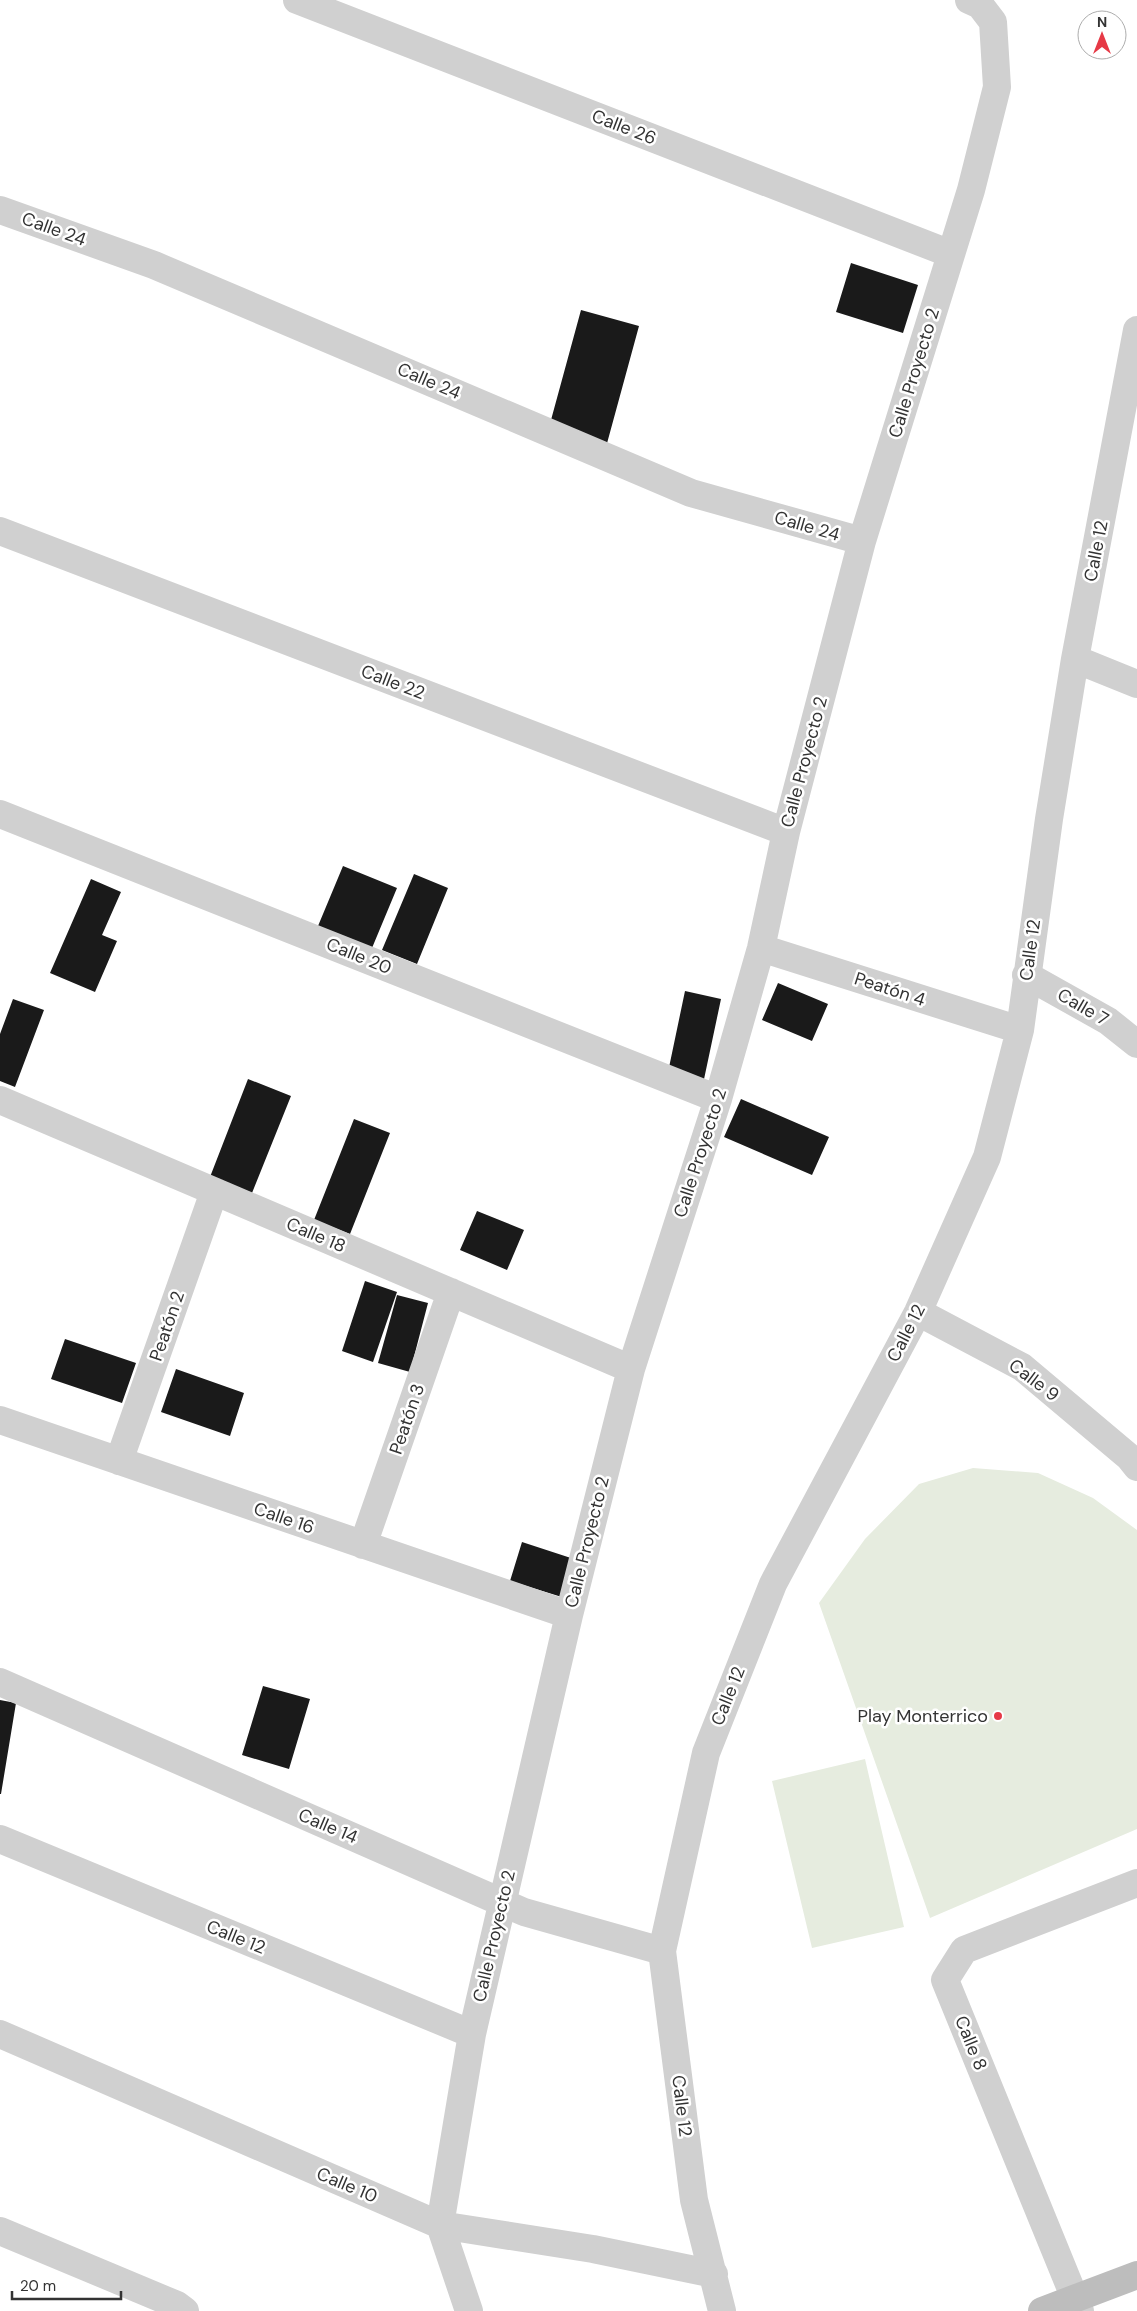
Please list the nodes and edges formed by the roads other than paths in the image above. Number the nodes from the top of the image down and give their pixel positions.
1 (297, 0) edge
2 (974, 2) edge
3 (0, 210) edge
4 (951, 254) junction
5 (1137, 330) edge
6 (0, 532) edge
7 (862, 541) junction
8 (1075, 659) junction
9 (1137, 684) edge
10 (0, 814) edge
11 (786, 832) junction
12 (761, 948) junction
13 (1026, 975) junction
14 (1020, 1030) junction
15 (1137, 1044) edge
16 (718, 1099) junction
17 (0, 1100) edge
18 (214, 1192) junction
19 (451, 1292) junction
20 (918, 1312) junction
21 (631, 1369) junction
22 (0, 1420) edge
23 (119, 1461) junction
24 (1137, 1467) edge
25 (363, 1545) junction
26 (569, 1616) junction
27 (0, 1682) edge
28 (0, 1839) edge
29 (1137, 1883) edge
30 (502, 1902) junction
31 (662, 1951) junction
32 (0, 2034) edge
33 (472, 2034) junction
34 (440, 2225) junction
35 (0, 2231) edge
36 (714, 2274) junction
37 (1137, 2275) edge
38 (1077, 2304) edge
39 (185, 2311) edge
40 (469, 2311) edge
41 (722, 2311) edge
42 (1042, 2311) edge

1 - 4 street, Calle 26
2 - 4 street, Calle Proyecto 2
3 - 7 street, Calle 24
4 - 7 street, Calle Proyecto 2
5 - 8 street, Calle 12
6 - 11 street, Calle 22
7 - 11 street, Calle Proyecto 2
8 - 9 street
8 - 13 street, Calle 12
10 - 16 street, Calle 20
11 - 12 street, Calle Proyecto 2
12 - 14 street, Peatón 4
12 - 16 street, Calle Proyecto 2
13 - 14 street, Calle 12
13 - 15 street, Calle 7
14 - 20 street, Calle 12
16 - 21 street, Calle Proyecto 2
17 - 18 street, Calle 18
18 - 19 street, Calle 18
18 - 23 street, Peatón 2
19 - 21 street, Calle 18
19 - 25 street, Peatón 3
20 - 24 street, Calle 9
20 - 31 street, Calle 12
21 - 26 street, Calle Proyecto 2
22 - 23 street, Calle 16
23 - 25 street, Calle 16
25 - 26 street, Calle 16
26 - 30 street, Calle Proyecto 2
27 - 30 street, Calle 14
28 - 33 street, Calle 12
29 - 38 street, Calle 8
30 - 31 street, Calle 14
30 - 33 street, Calle Proyecto 2
31 - 36 street, Calle 12
32 - 34 street, Calle 10
33 - 34 street, Calle Proyecto 2
34 - 36 street, Calle 10
34 - 40 street, Calle Proyecto 2
35 - 39 street
36 - 41 street, Calle 12
37 - 38 main road
38 - 42 main road

